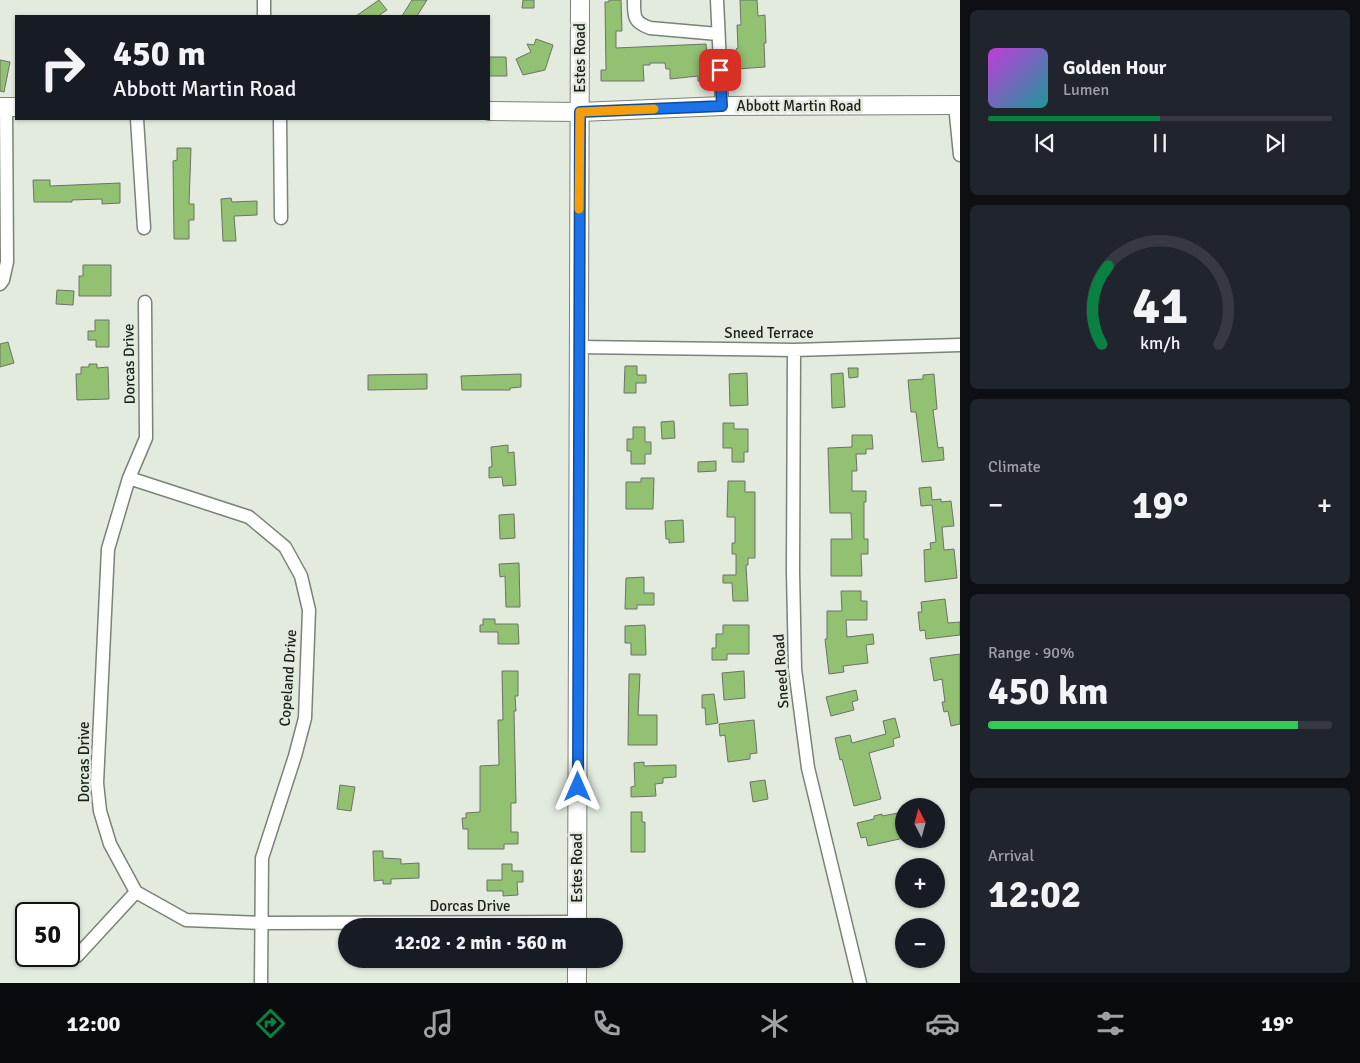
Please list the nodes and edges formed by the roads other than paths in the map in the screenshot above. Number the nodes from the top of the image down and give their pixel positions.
1 (264, 0) edge
2 (580, 0) edge
3 (634, 0) edge
4 (717, 0) edge
5 (264, 15) edge
6 (718, 34) junction
7 (958, 105) edge
8 (722, 106) junction
9 (8, 107) edge
10 (490, 111) edge
11 (580, 112) junction
12 (137, 120) edge
13 (280, 120) edge
14 (960, 155) edge
15 (281, 218) dead end
16 (144, 228) dead end
17 (0, 284) edge
18 (144, 302) dead end
19 (960, 345) edge
20 (579, 347) junction
21 (794, 350) junction
22 (129, 478) junction
23 (136, 892) junction
24 (577, 918) edge
25 (260, 923) junction
26 (338, 923) edge
27 (80, 953) edge
28 (577, 968) edge
29 (261, 983) edge
30 (577, 983) edge
31 (860, 983) edge

1 - 5 street
2 - 11 main road, Estes Road
3 - 6 street
4 - 6 street
6 - 8 street
7 - 8 main road, Abbott Martin Road
7 - 14 street
8 - 11 main road, Abbott Martin Road
9 - 17 street
10 - 11 main road, Abbott Martin Road
11 - 20 main road, Estes Road
12 - 16 street
13 - 15 street
18 - 22 street, Dorcas Drive
19 - 21 street, Sneed Terrace
20 - 21 street, Sneed Terrace
20 - 24 main road, Estes Road
21 - 31 street, Sneed Road
22 - 23 street, Dorcas Drive
22 - 25 street, Copeland Drive
23 - 25 street, Dorcas Drive
23 - 27 street
25 - 26 street, Dorcas Drive
25 - 29 street, Copeland Drive
28 - 30 main road

